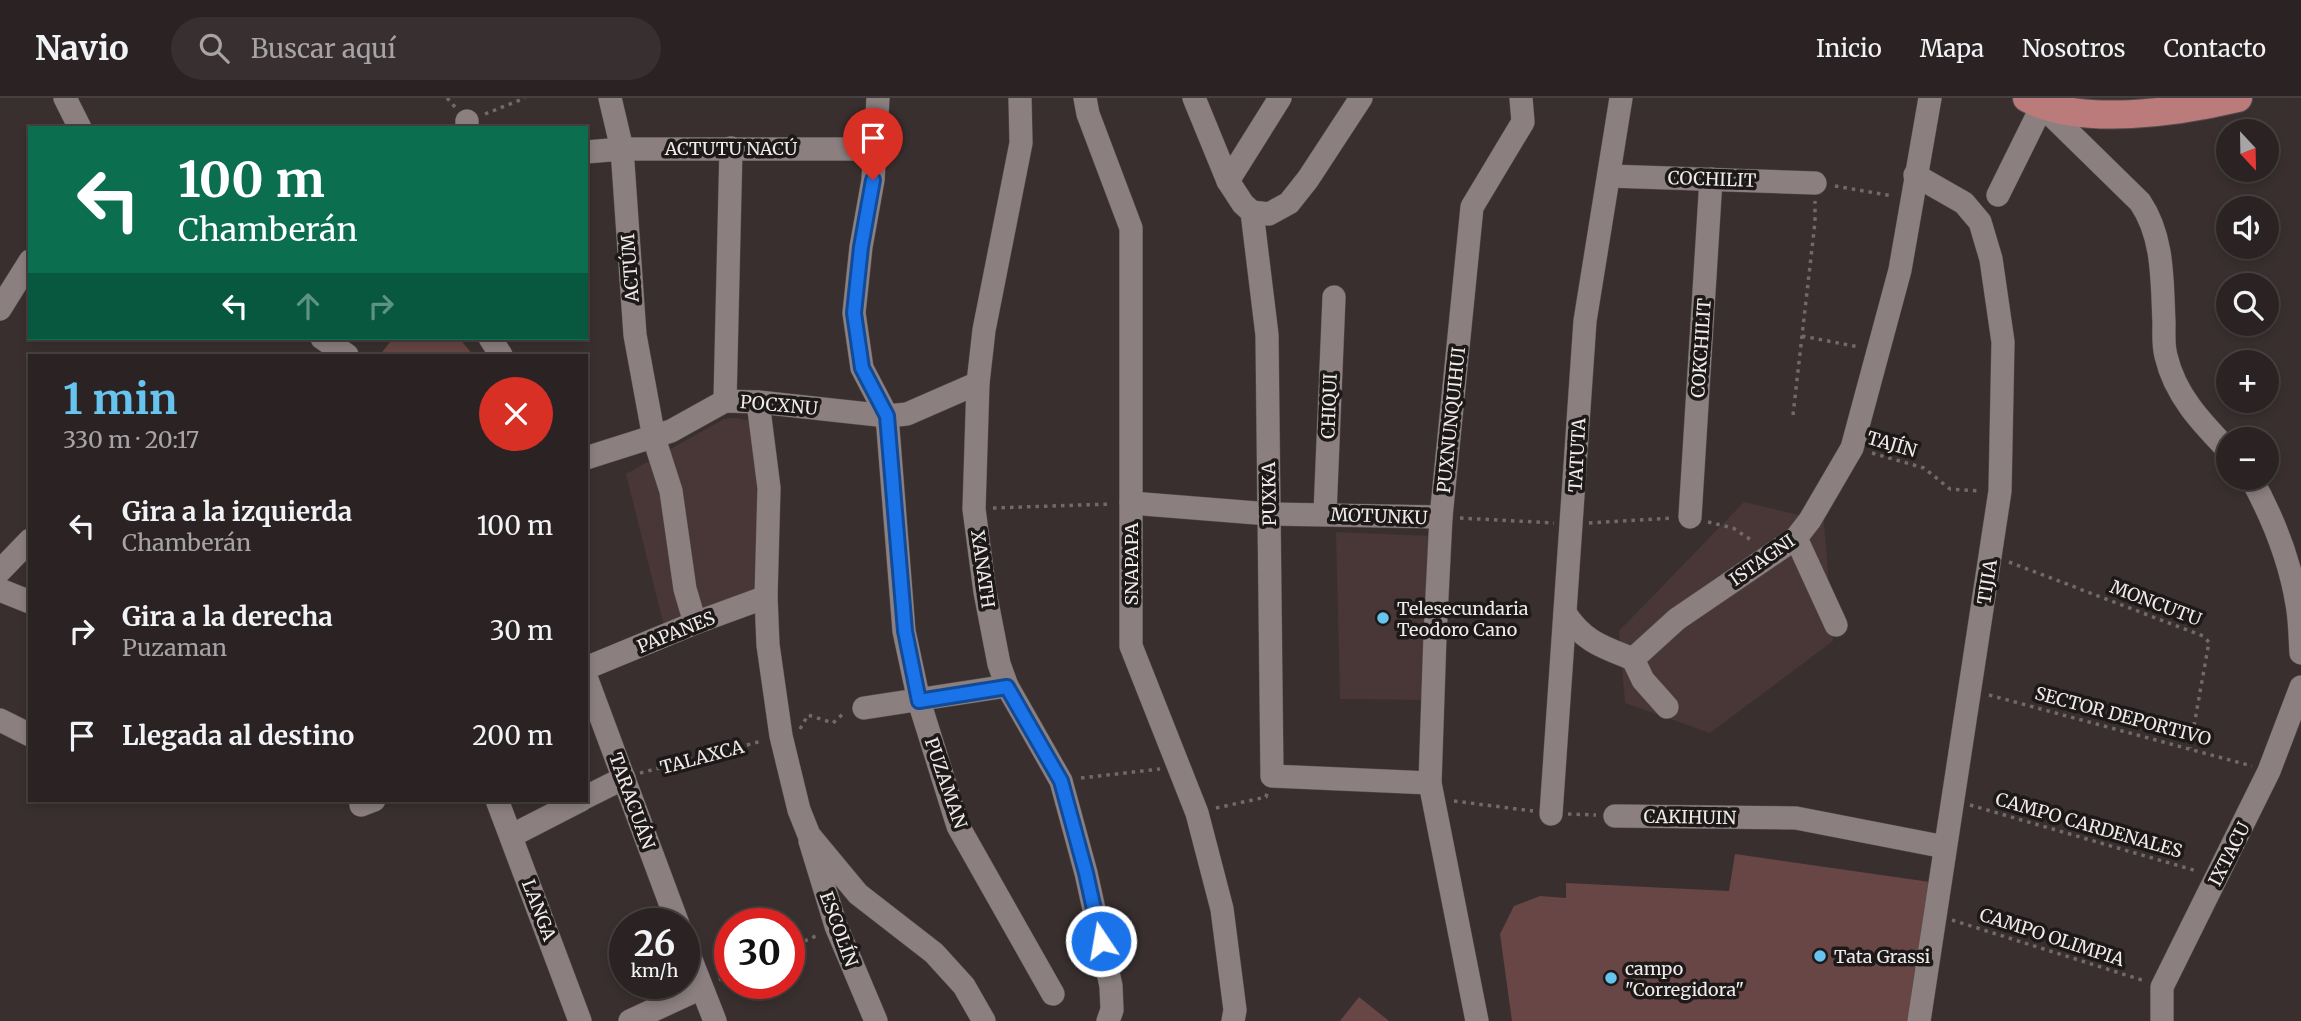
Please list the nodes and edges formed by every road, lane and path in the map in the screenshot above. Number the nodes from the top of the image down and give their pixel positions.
1 (65, 98) edge
2 (525, 98) edge
3 (610, 98) edge
4 (878, 98) edge
5 (1020, 98) edge
6 (1085, 98) edge
7 (1194, 98) edge
8 (1280, 98) edge
9 (1361, 98) edge
10 (1521, 98) edge
11 (1621, 98) edge
12 (1930, 98) edge
13 (2238, 98) edge
14 (2034, 102) edge
15 (467, 124) edge
16 (79, 126) edge
17 (731, 148) junction
18 (622, 149) junction
19 (875, 149) junction
20 (588, 152) edge
21 (1915, 175) junction
22 (1609, 176) junction
23 (1711, 180) junction
24 (1228, 181) junction
25 (1815, 183) junction
26 (1998, 195) dead end
27 (1911, 199) junction
28 (1252, 212) junction
29 (28, 264) edge
30 (1334, 297) dead end
31 (0, 309) edge
32 (1802, 335) junction
33 (325, 340) edge
34 (1878, 351) junction
35 (346, 354) edge
36 (978, 383) junction
37 (725, 401) junction
38 (758, 402) junction
39 (1793, 415) dead end
40 (887, 416) junction
41 (2216, 437) edge
42 (654, 438) junction
43 (1852, 448) junction
44 (588, 457) edge
45 (2258, 490) edge
46 (2000, 491) junction
47 (1131, 503) junction
48 (974, 509) junction
49 (1269, 513) junction
50 (1325, 514) junction
51 (1441, 517) junction
52 (1690, 517) junction
53 (1573, 524) junction
54 (1796, 538) junction
55 (28, 542) edge
56 (1774, 555) junction
57 (1991, 555) junction
58 (0, 571) edge
59 (0, 590) edge
60 (766, 597) junction
61 (28, 602) edge
62 (2299, 604) edge
63 (1565, 613) junction
64 (695, 623) junction
65 (1836, 625) dead end
66 (2301, 653) edge
67 (1633, 659) junction
68 (588, 667) edge
69 (588, 682) edge
70 (1007, 687) junction
71 (2301, 687) edge
72 (1970, 690) junction
73 (919, 701) junction
74 (1667, 707) dead end
75 (864, 708) joint
76 (0, 720) edge
77 (779, 729) junction
78 (28, 734) edge
79 (2190, 748) junction
80 (1180, 766) junction
81 (2269, 771) junction
82 (1272, 776) junction
83 (624, 778) junction
84 (1061, 781) junction
85 (1431, 791) junction
86 (588, 796) edge
87 (1954, 801) junction
88 (498, 802) edge
89 (577, 802) edge
90 (1196, 813) junction
91 (1551, 814) junction
92 (1615, 816) joint
93 (809, 835) junction
94 (511, 836) junction
95 (1945, 847) junction
96 (2217, 877) junction
97 (672, 908) edge
98 (1934, 914) junction
99 (836, 926) junction
100 (805, 941) edge
101 (2162, 987) junction
102 (701, 988) joint
103 (1053, 994) dead end
104 (580, 1021) edge
105 (630, 1021) edge
106 (715, 1021) edge
107 (876, 1021) edge
108 (984, 1021) edge
109 (1108, 1021) edge
110 (1233, 1021) edge
111 (1477, 1021) edge
112 (1919, 1021) edge
113 (2162, 1021) edge

1 - 16 street
2 - 15 path
3 - 18 street, ACTÚM
4 - 19 street, PUZAMAN
5 - 36 street, XANATH
6 - 47 street, SNAPAPA
7 - 24 street
8 - 24 street
9 - 28 street
10 - 51 street, PUXNUNQUIHUI
11 - 22 street, TATUTA
12 - 21 street, ISTAGNI
13 - 14 main road
14 - 26 street
14 - 41 street
17 - 18 street, ACTUTU NACÚ
17 - 19 street, ACTUTU NACÚ
17 - 37 street
18 - 20 street, ACTUTU NACÚ
18 - 42 street, ACTÚM
19 - 40 street, PUZAMAN
21 - 27 street, ISTAGNI
21 - 46 street, TIJIA
22 - 23 street, COCHILIT
22 - 53 street, TATUTA
23 - 25 street, COCHILIT
23 - 52 street, COKCHILIT
24 - 28 street
25 - 27 path
25 - 32 path
27 - 34 street, ISTAGNI
28 - 49 street, PUXKA
29 - 31 street
30 - 50 street, CHIQUI
32 - 34 path
32 - 39 path
33 - 35 street
34 - 43 street, ISTAGNI
36 - 40 street, POCXNU
36 - 48 street, XANATH
37 - 38 street, POCXNU
37 - 42 street, POCXNU
38 - 40 street, POCXNU
38 - 60 street
40 - 73 street, PUZAMAN
42 - 44 street, POCXNU
42 - 64 street
43 - 46 path, TAJÍN
43 - 54 street, ISTAGNI
45 - 62 street
46 - 57 street, TIJIA
47 - 48 path
47 - 49 street, MOTUNKU
47 - 80 street, SNAPAPA
48 - 70 street, XANATH
49 - 50 street, MOTUNKU
49 - 82 street, PUXKA
50 - 51 street, MOTUNKU
51 - 53 path, MOTUNKU
51 - 85 street, PUXNUNQUIHUI
52 - 53 path, MOTUNKU
52 - 56 path, MOTUNKU
53 - 63 street, TATUTA
54 - 56 street, ISTAGNI
54 - 65 street
55 - 58 street
56 - 67 street, ISTAGNI
57 - 72 street, TIJIA
57 - 79 path, MONCUTU
59 - 61 street
60 - 64 street, PAPANES
60 - 77 street
62 - 66 street
63 - 67 street
63 - 91 street, TATUTA
64 - 68 street, PAPANES
67 - 74 street
69 - 83 street, TARACUÁN
70 - 73 street
70 - 84 street, XANATH
71 - 81 street, IXTACU
72 - 79 path, SECTOR DEPORTIVO
72 - 87 street, TIJIA
73 - 75 street
73 - 103 street, PUZAMAN
75 - 77 path, TALAXCA
76 - 78 street
77 - 83 path, TALAXCA
77 - 93 street
79 - 81 path, SECTOR DEPORTIVO
80 - 84 path
80 - 90 street, SNAPAPA
81 - 96 street, IXTACU
82 - 85 street
82 - 90 path
83 - 86 street
83 - 97 street, TARACUÁN
84 - 109 street, XANATH
85 - 91 path
85 - 111 street, PUXNUNQUIHUI
87 - 95 street, TIJIA
87 - 96 path, CAMPO CARDENALES
88 - 94 street, LANGA
89 - 94 street
90 - 110 street, SNAPAPA
91 - 92 path
92 - 95 street, CAKIHUIN
93 - 99 street, ESCOLÍN
93 - 108 street
94 - 104 street, LANGA
95 - 98 street, TIJIA
96 - 101 street, IXTACU
98 - 101 path, CAMPO OLIMPIA
98 - 112 street, TIJIA
99 - 100 path
99 - 107 street, ESCOLÍN
101 - 113 street, IXTACU
102 - 105 street
102 - 106 street

